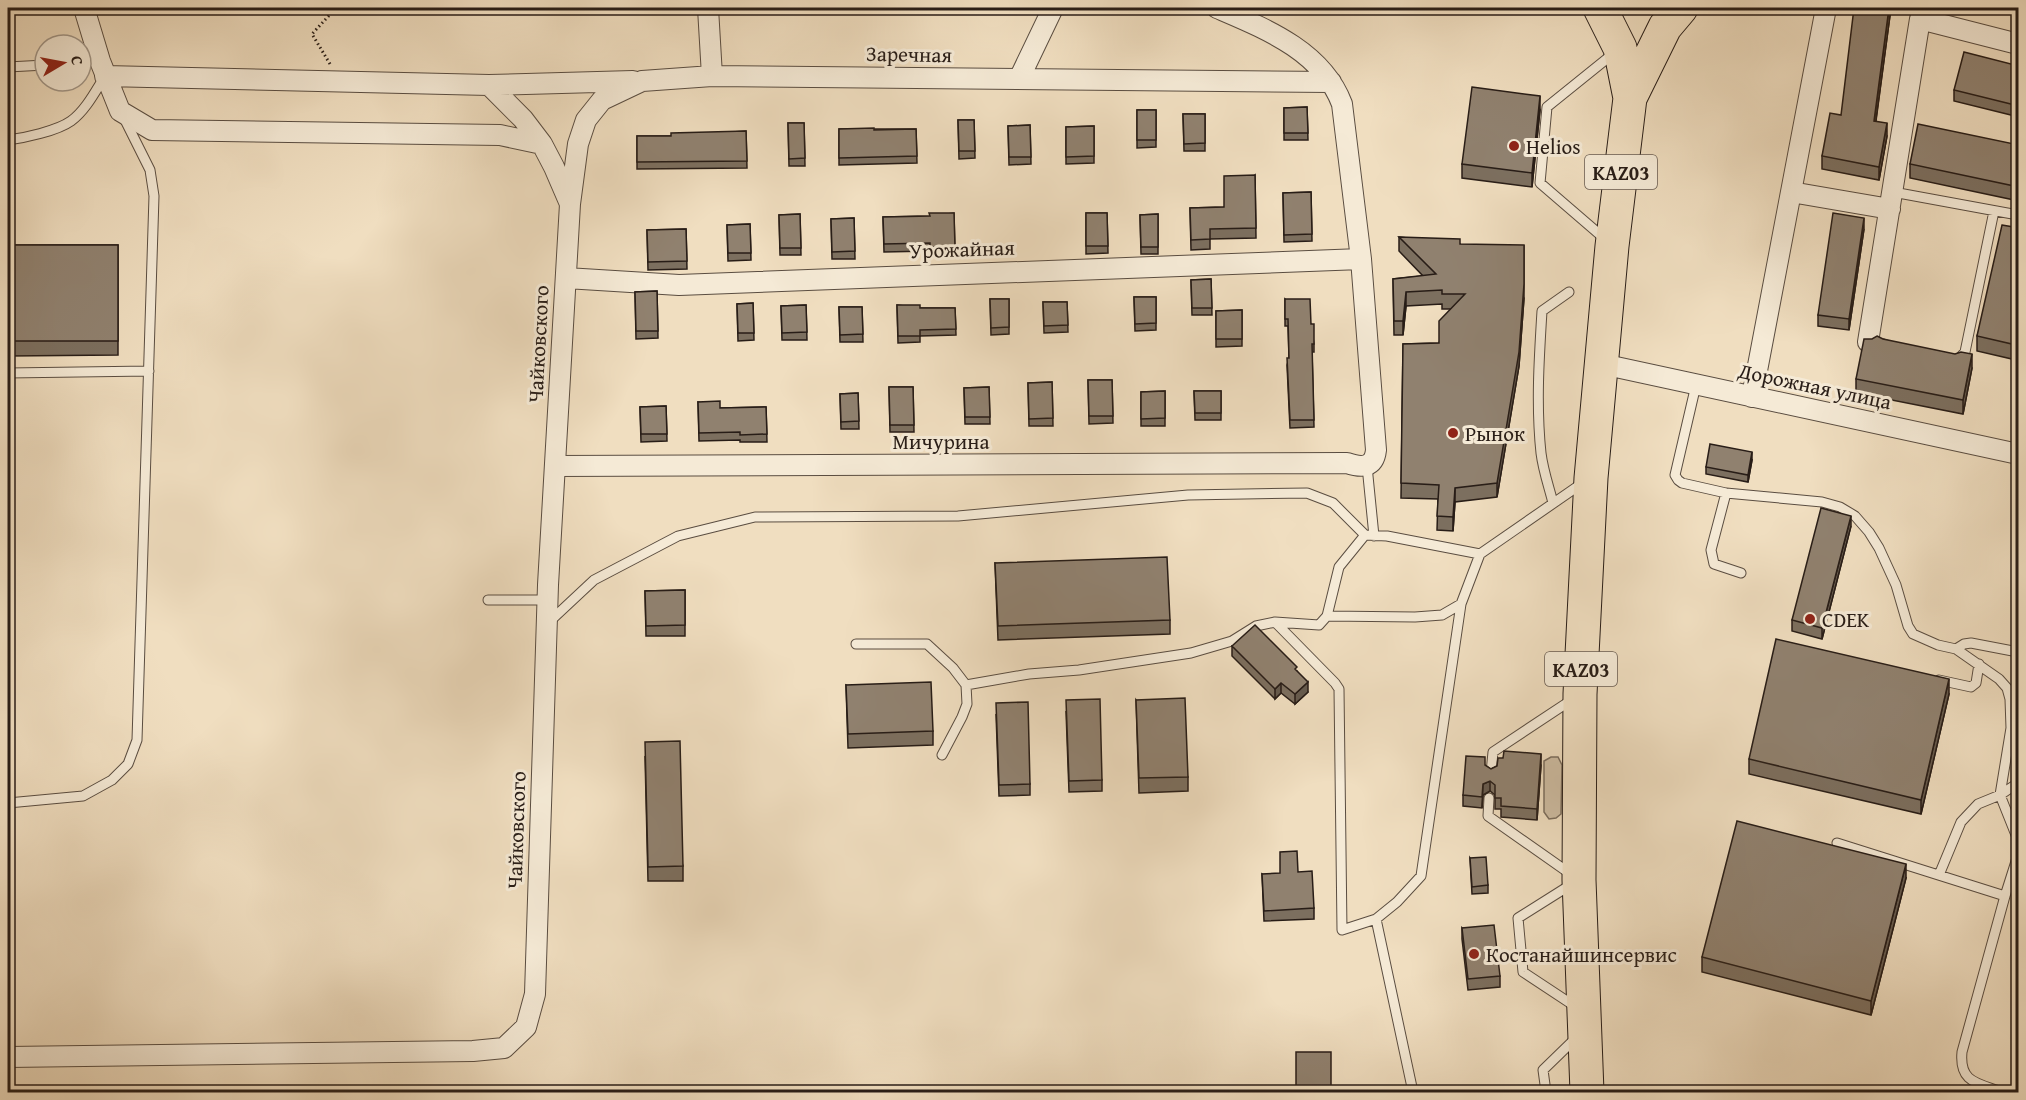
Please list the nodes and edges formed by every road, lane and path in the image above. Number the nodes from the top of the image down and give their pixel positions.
1 (84, 8) edge
2 (336, 8) edge
3 (708, 8) edge
4 (1053, 8) edge
5 (1217, 8) edge
6 (1600, 8) edge
7 (1681, 8) edge
8 (1826, 8) edge
9 (2019, 44) edge
10 (1620, 48) junction
11 (33, 65) edge
12 (96, 66) edge
13 (8, 67) edge
14 (712, 75) junction
15 (1019, 79) junction
16 (340, 81) junction
17 (642, 81) junction
18 (1331, 82) junction
19 (489, 85) junction
20 (1630, 98) junction
21 (120, 111) junction
22 (8, 140) edge
23 (542, 144) junction
24 (1791, 192) junction
25 (1892, 200) junction
26 (570, 204) junction
27 (1994, 211) junction
28 (2019, 215) edge
29 (1612, 246) junction
30 (1361, 258) junction
31 (566, 278) junction
32 (1569, 292) dead end
33 (1872, 340) edge
34 (1946, 360) edge
35 (1602, 364) junction
36 (149, 371) junction
37 (8, 373) edge
38 (1696, 385) junction
39 (1752, 397) junction
40 (2019, 454) edge
41 (555, 466) junction
42 (1366, 466) junction
43 (1591, 478) junction
44 (1726, 493) junction
45 (1553, 503) junction
46 (1369, 535) junction
47 (1480, 554) junction
48 (1741, 573) dead end
49 (488, 600) dead end
50 (547, 600) junction
51 (1461, 604) junction
52 (1327, 616) junction
53 (1275, 622) junction
54 (547, 625) junction
55 (856, 644) dead end
56 (1956, 649) junction
57 (2019, 652) edge
58 (1979, 664) junction
59 (1932, 678) edge
60 (966, 685) junction
61 (1580, 694) junction
62 (942, 755) dead end
63 (1491, 773) edge
64 (2019, 783) edge
65 (2000, 795) junction
66 (1489, 798) dead end
67 (8, 803) edge
68 (2019, 840) edge
69 (1837, 843) dead end
70 (2019, 855) edge
71 (1939, 875) junction
72 (1579, 880) junction
73 (2005, 896) junction
74 (1376, 919) junction
75 (1583, 1021) junction
76 (8, 1057) edge
77 (1413, 1092) edge
78 (1546, 1092) edge
79 (1587, 1092) edge
80 (2002, 1092) edge

1 - 12 street
2 - 16 path
3 - 14 street
4 - 15 street
5 - 18 street
6 - 10 highway, KАZ03
7 - 20 highway, KАZ03
8 - 24 street
9 - 25 street
10 - 20 highway, KАZ03
10 - 29 lane
11 - 13 lane
12 - 16 street
12 - 21 street
12 - 22 lane
14 - 15 street, Заречная
14 - 17 street, Заречная
15 - 18 street, Заречная
16 - 19 street
17 - 19 street
17 - 26 street, Заречная
18 - 30 street
19 - 23 street, Чайковского
20 - 29 highway, KАZ03
21 - 23 street
21 - 36 lane
23 - 26 street, Чайковского
24 - 25 street
24 - 39 street
25 - 27 lane
25 - 33 street
26 - 31 street, Чайковского
27 - 28 lane
27 - 34 lane
29 - 35 highway, KАZ03
30 - 31 street, Урожайная
30 - 42 street
31 - 41 street, Чайковского
32 - 45 lane
35 - 38 street, Дорожная улица
35 - 43 highway, KАZ03
36 - 37 lane
36 - 67 lane
38 - 39 street, Дорожная улица
38 - 44 lane
39 - 40 street, Дорожная улица
41 - 42 street, Мичурина
41 - 50 street, Чайковского
42 - 46 lane
43 - 45 lane
43 - 61 highway, KАZ03
44 - 48 lane
44 - 56 lane
45 - 47 lane
46 - 47 lane
46 - 52 lane
46 - 54 lane
47 - 51 lane
49 - 50 lane
50 - 54 street, Чайковского
51 - 52 lane
51 - 74 lane
52 - 53 lane
53 - 60 lane
53 - 74 lane
54 - 76 street, Чайковского
55 - 60 lane
56 - 57 lane
56 - 58 lane
58 - 59 lane
58 - 65 lane
60 - 62 lane
61 - 63 lane
61 - 72 highway, KАZ03
64 - 65 lane
65 - 68 lane
65 - 71 lane
66 - 72 lane
69 - 71 lane
70 - 73 lane
71 - 73 lane
72 - 75 highway, KАZ03
72 - 75 lane
73 - 80 lane
74 - 77 lane
75 - 78 lane
75 - 79 highway, KАZ03

